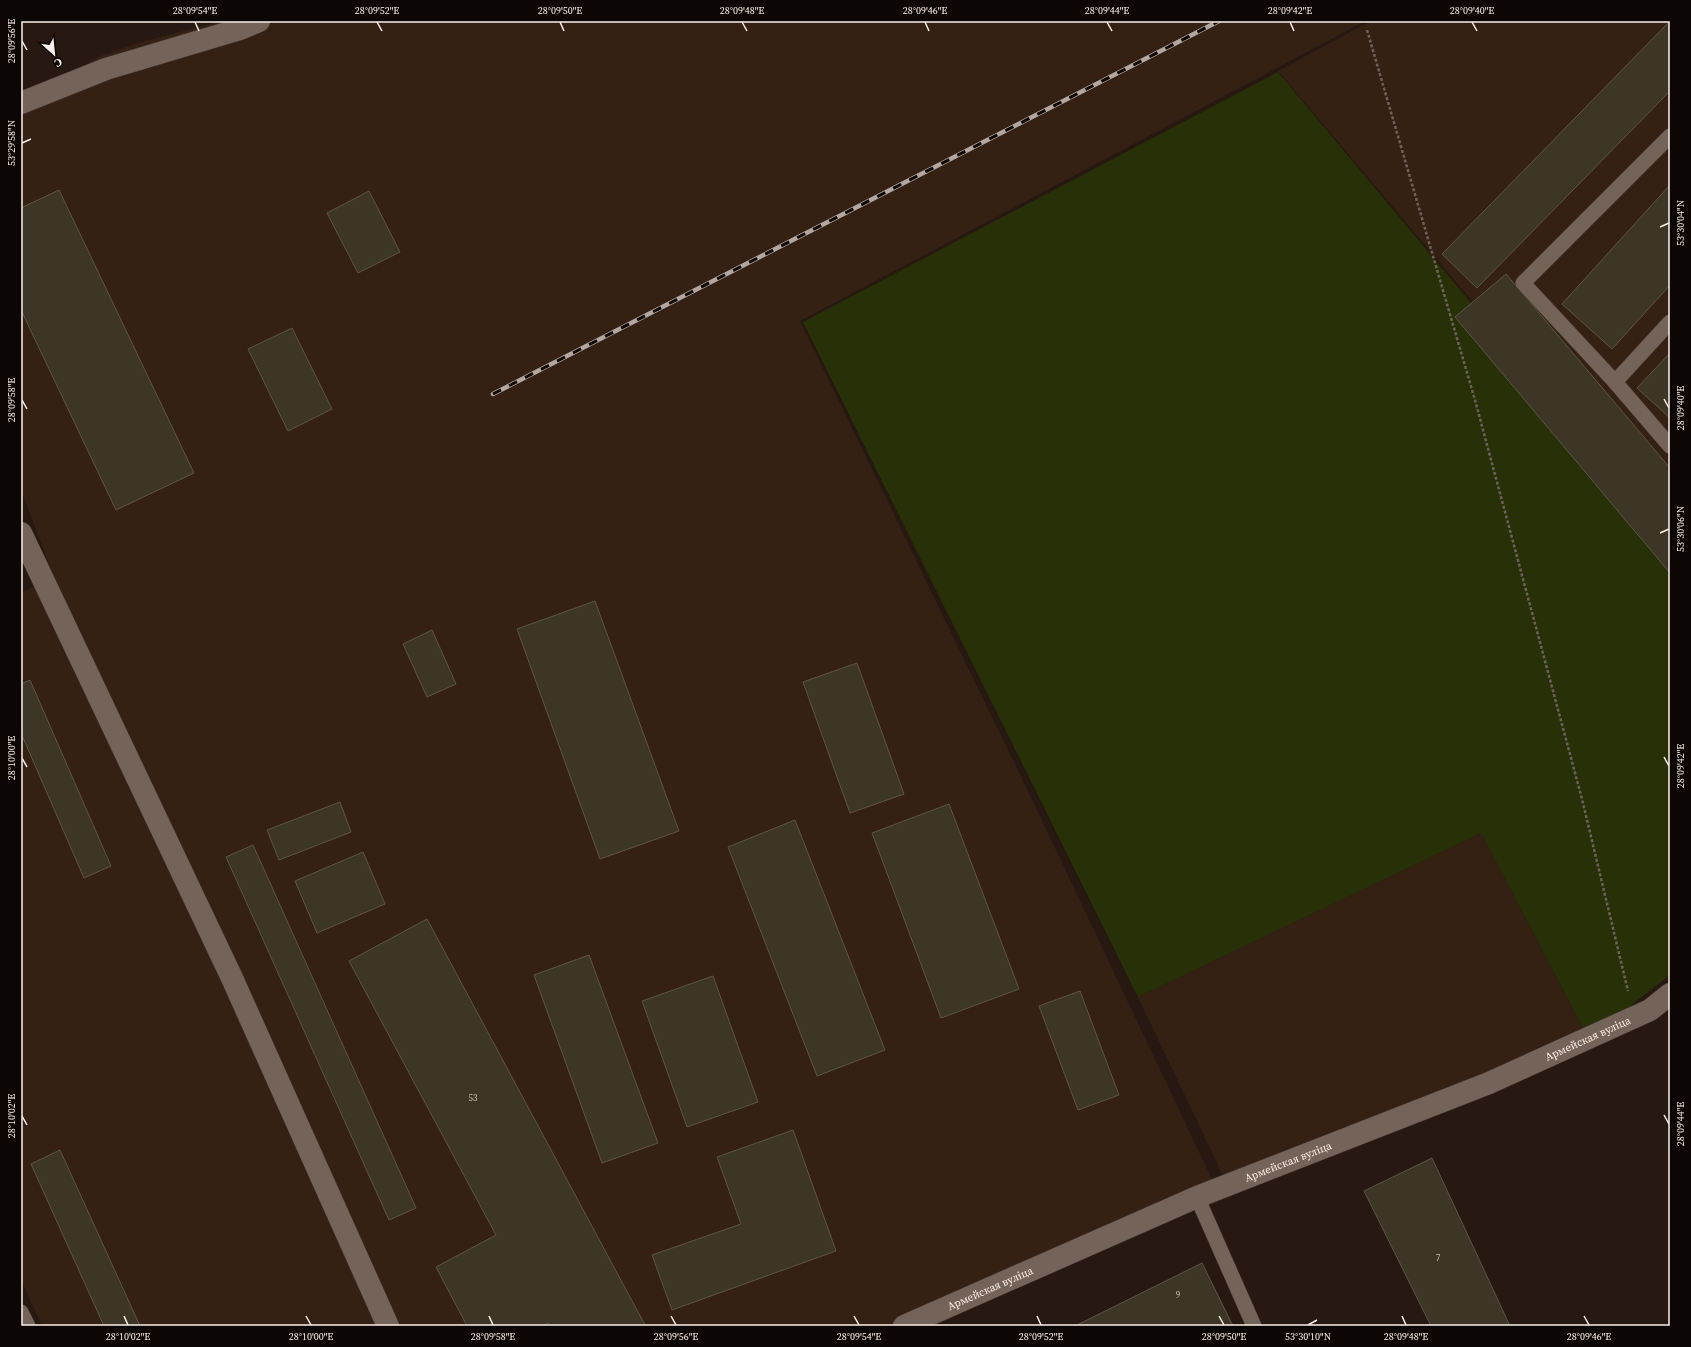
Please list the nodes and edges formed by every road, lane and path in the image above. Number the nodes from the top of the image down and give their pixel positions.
1 (259, 21) edge
2 (1367, 30) dead end
3 (21, 103) edge
4 (1670, 136) edge
5 (1670, 322) edge
6 (1615, 382) junction
7 (1670, 446) edge
8 (21, 533) edge
9 (1670, 994) edge
10 (1635, 1017) junction
11 (1197, 1197) junction
12 (21, 1312) edge
13 (28, 1326) edge
14 (388, 1326) edge
15 (904, 1326) edge
16 (1254, 1326) edge

1 - 3 street
2 - 10 path
4 - 6 lane
5 - 6 lane
6 - 7 lane
8 - 14 street
9 - 10 street, Армейская вуліца
10 - 11 street, Армейская вуліца
11 - 15 street, Армейская вуліца
11 - 16 lane
12 - 13 lane

